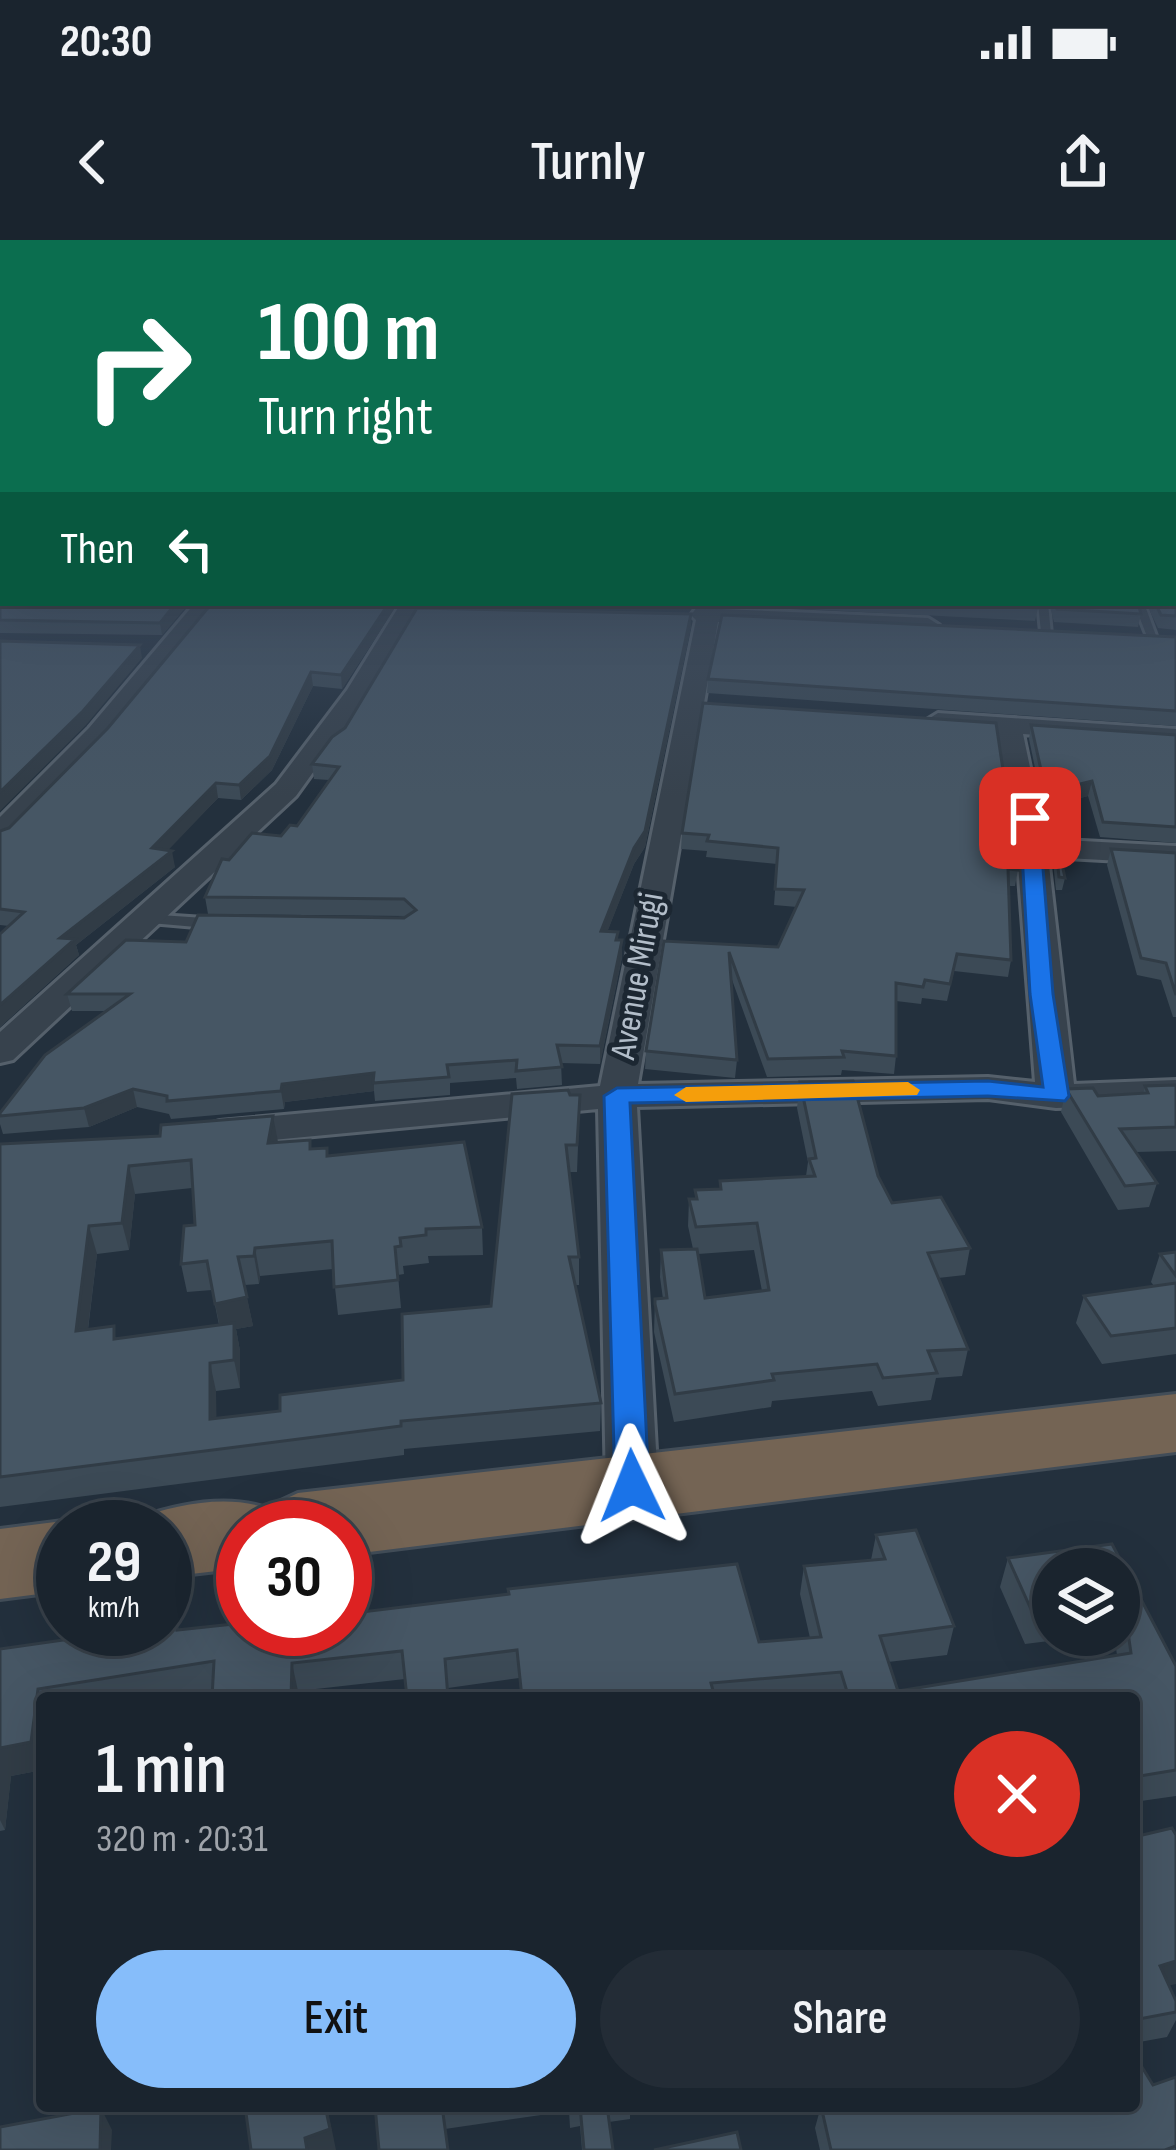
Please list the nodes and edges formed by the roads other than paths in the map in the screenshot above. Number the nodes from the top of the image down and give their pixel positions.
1 (191, 617) edge
2 (403, 617) edge
3 (709, 617) edge
4 (822, 617) edge
5 (1045, 617) edge
6 (958, 627) edge
7 (1047, 632) edge
8 (916, 719) edge
9 (1008, 725) junction
10 (1176, 737) edge
11 (0, 833) edge
12 (1035, 847) junction
13 (1176, 856) edge
14 (145, 919) junction
15 (230, 925) edge
16 (0, 1052) edge
17 (1176, 1092) edge
18 (617, 1096) junction
19 (1056, 1096) junction
20 (188, 1136) edge
21 (1176, 1423) edge
22 (632, 1486) junction
23 (372, 1518) edge
24 (36, 1559) edge
25 (0, 1564) edge

1 - 11 street
2 - 14 street
3 - 18 street, Avenue Mirugi
4 - 6 street
5 - 7 lane
8 - 9 street
9 - 10 street
9 - 12 street
12 - 13 street
12 - 19 street
14 - 15 lane
14 - 16 street
17 - 19 street
18 - 19 street
18 - 20 street
18 - 22 street, Avenue Mirugi
21 - 22 highway
22 - 23 highway
24 - 25 highway

